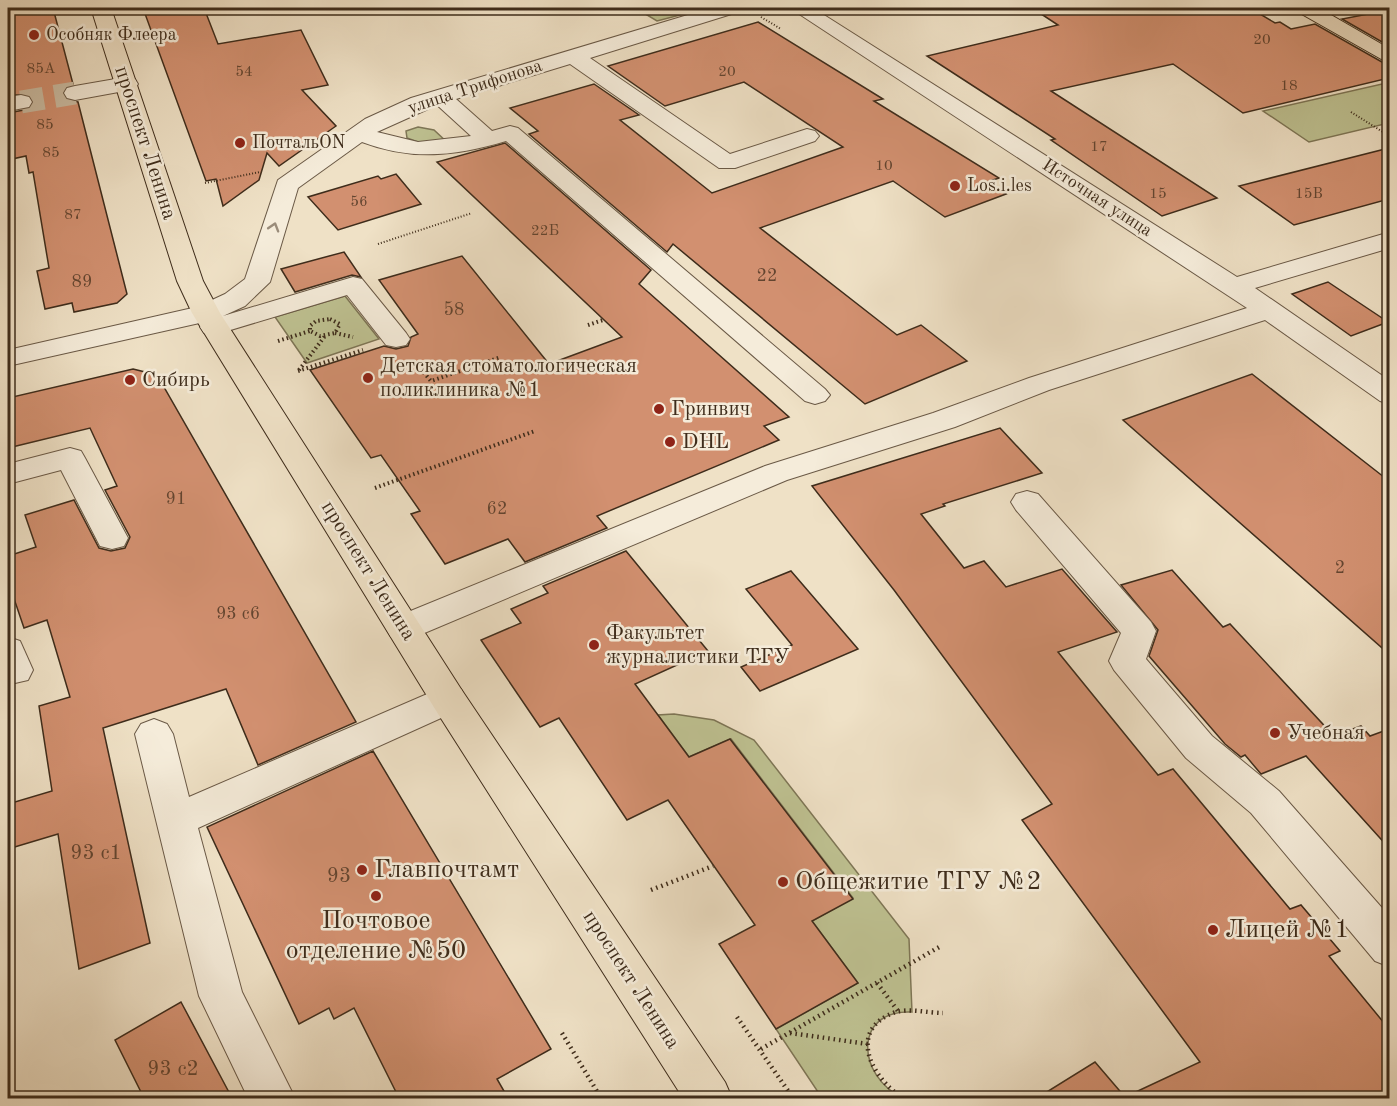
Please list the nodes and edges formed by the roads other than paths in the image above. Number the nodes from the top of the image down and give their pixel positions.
1 (101, 8) edge
2 (731, 8) edge
3 (800, 8) edge
4 (1305, 8) edge
5 (573, 56) junction
6 (1389, 58) edge
7 (127, 84) junction
8 (75, 93) tunnel mouth
9 (441, 97) junction
10 (419, 103) junction
11 (360, 133) junction
12 (483, 135) dead end
13 (807, 136) dead end
14 (459, 142) dead end
15 (1389, 240) edge
16 (1234, 286) junction
17 (1268, 310) junction
18 (210, 320) junction
19 (396, 339) road end
20 (8, 357) edge
21 (1389, 394) edge
22 (816, 395) dead end
23 (8, 474) edge
24 (1027, 502) dead end
25 (112, 538) dead end
26 (403, 628) junction
27 (448, 699) junction
28 (154, 734) dead end
29 (176, 820) junction
30 (1389, 948) edge
31 (272, 1098) edge
32 (709, 1098) edge

1 - 7 main road, проспект Ленина
2 - 5 street, улица Трифонова
3 - 16 street, Источная улица
4 - 6 main road
5 - 9 street, улица Трифонова
5 - 13 street
7 - 8 street
7 - 18 main road, проспект Ленина
9 - 10 street, улица Трифонова
9 - 12 street
10 - 11 street, улица Трифонова
10 - 14 street
18 -> 11 street, улица Трифонова
11 - 22 street
15 - 16 street
16 - 17 street, Источная улица
17 - 21 street, Источная улица
17 - 26 street
18 - 19 street
18 - 20 street
18 - 26 main road, проспект Ленина
23 - 25 street
24 - 30 street
26 - 27 main road, проспект Ленина
27 - 29 street
27 - 32 main road, проспект Ленина
28 - 29 street
29 - 31 street

